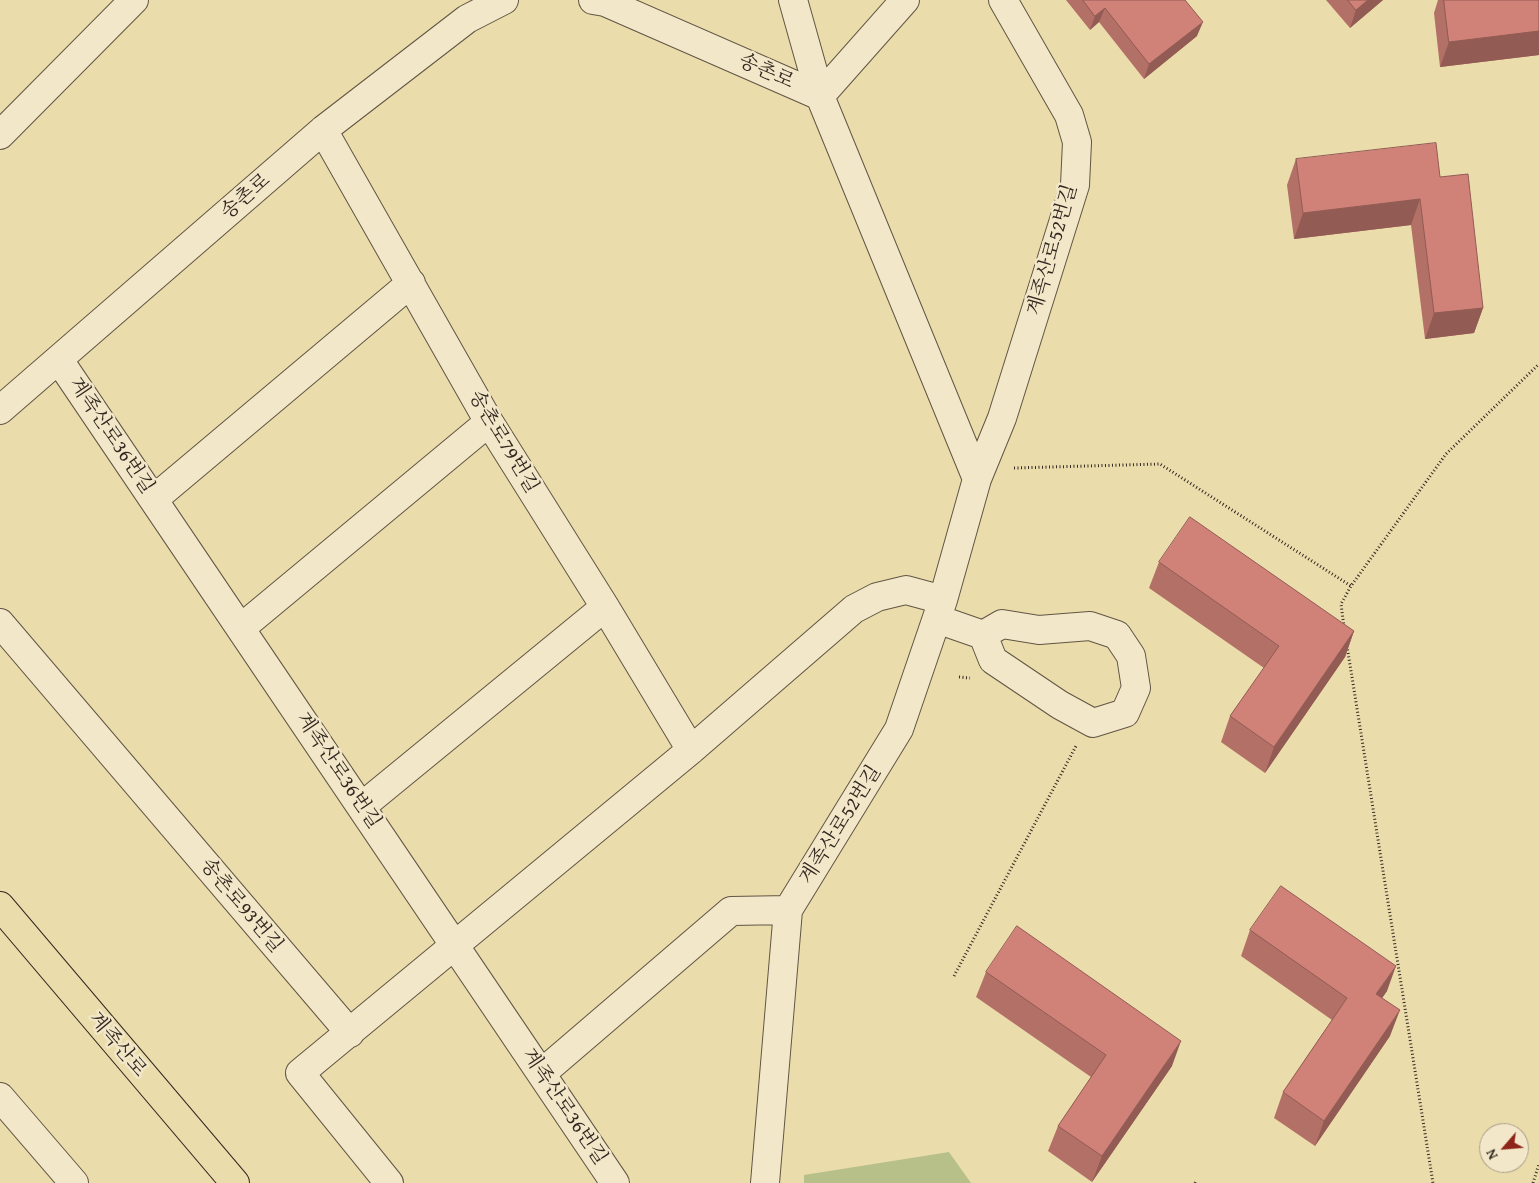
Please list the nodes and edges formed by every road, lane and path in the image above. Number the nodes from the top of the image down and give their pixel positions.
1 (134, 0) edge
2 (504, 0) edge
3 (593, 0) edge
4 (793, 0) edge
5 (904, 0) edge
6 (1003, 0) edge
7 (820, 96) junction
8 (323, 130) junction
9 (0, 135) edge
10 (411, 283) junction
11 (60, 360) junction
12 (1539, 364) edge
13 (0, 410) edge
14 (489, 422) junction
15 (1014, 468) dead end
16 (977, 479) junction
17 (154, 499) junction
18 (1351, 586) junction
19 (605, 607) junction
20 (940, 610) junction
21 (0, 623) edge
22 (241, 628) junction
23 (1345, 633) edge
24 (984, 635) junction
25 (1347, 643) edge
26 (959, 677) dead end
27 (974, 678) dead end
28 (1078, 742) dead end
29 (691, 750) junction
30 (361, 807) junction
31 (0, 906) edge
32 (788, 910) junction
33 (455, 946) junction
34 (954, 976) dead end
35 (350, 1033) junction
36 (542, 1073) junction
37 (4, 1111) edge
38 (1539, 1164) edge
39 (74, 1183) edge
40 (235, 1183) edge
41 (390, 1183) edge
42 (616, 1183) edge
43 (765, 1183) edge
44 (1433, 1183) edge
45 (1533, 1183) edge

1 - 9 street
2 - 8 street, 송촌로
3 - 7 street, 송촌로
4 - 7 street
5 - 7 street, 송촌로
6 - 16 street, 계족산로52번길
7 - 16 street
8 - 10 street, 송촌로79번길
8 - 11 street, 송촌로
10 - 14 street, 송촌로79번길
10 - 17 street
11 - 13 street, 송촌로
11 - 17 street, 계족산로36번길
12 - 18 path
14 - 19 street, 송촌로79번길
14 - 22 street
15 - 18 path
16 - 20 street, 계족산로52번길
17 - 22 street, 계족산로36번길
18 - 23 path
19 - 29 street, 송촌로79번길
19 - 30 street
20 - 24 street
20 - 29 street
20 - 32 street, 계족산로52번길
21 - 35 street, 송촌로93번길
22 - 30 street, 계족산로36번길
24 - 24 street
25 - 44 path
26 - 27 path
28 - 34 path
29 - 33 street
30 - 33 street, 계족산로36번길
31 - 40 main road, 계족산로
32 - 36 street
32 - 43 street, 계족산로52번길
33 - 35 street
33 - 36 street, 계족산로36번길
35 - 41 street
36 - 42 street, 계족산로36번길
37 - 39 street
38 - 45 path

